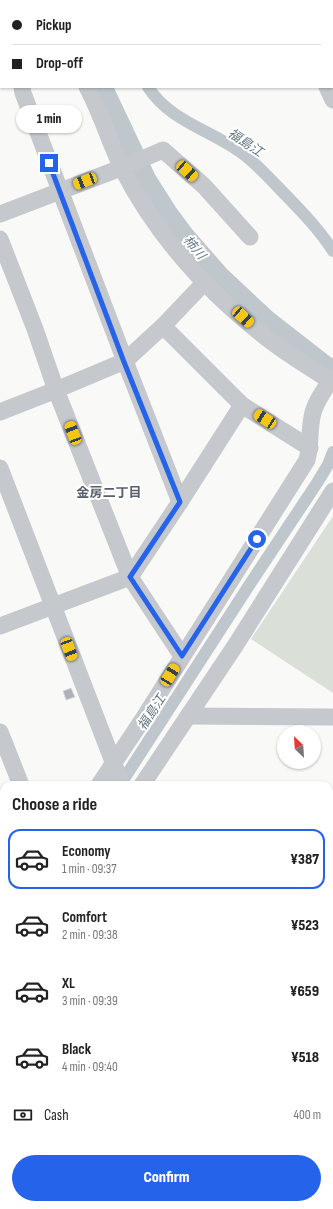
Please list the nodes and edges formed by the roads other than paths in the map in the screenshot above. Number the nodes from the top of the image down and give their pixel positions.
1 (22, 88) edge
2 (88, 88) edge
3 (327, 88) edge
4 (333, 100) edge
5 (124, 166) junction
6 (60, 191) junction
7 (0, 214) edge
8 (250, 237) dead end
9 (0, 239) edge
10 (204, 283) junction
11 (163, 326) junction
12 (124, 362) junction
13 (332, 382) edge
14 (56, 390) junction
15 (242, 404) junction
16 (0, 412) edge
17 (310, 448) junction
18 (0, 468) edge
19 (333, 490) edge
20 (180, 502) junction
21 (130, 577) junction
22 (52, 607) junction
23 (0, 626) edge
24 (182, 656) junction
25 (188, 716) junction
26 (333, 717) edge
27 (0, 732) edge
28 (117, 772) edge
29 (19, 781) edge
30 (104, 781) edge
31 (145, 781) edge

1 - 6 street
2 - 5 street
3 - 4 street
5 - 6 street
5 - 8 street
5 - 10 street
6 - 7 street
6 - 12 street
9 - 14 street
10 - 11 street
10 - 13 street
11 - 12 street
11 - 15 street
12 - 14 street
12 - 20 street
13 - 17 street
14 - 16 street
14 - 21 street
15 - 17 street
15 - 20 street
17 - 24 street
18 - 22 street
19 - 25 street
20 - 21 street
21 - 22 street
21 - 24 street
22 - 23 street
22 - 28 street
24 - 28 street
25 - 26 street
25 - 31 street
27 - 29 street
28 - 30 street

